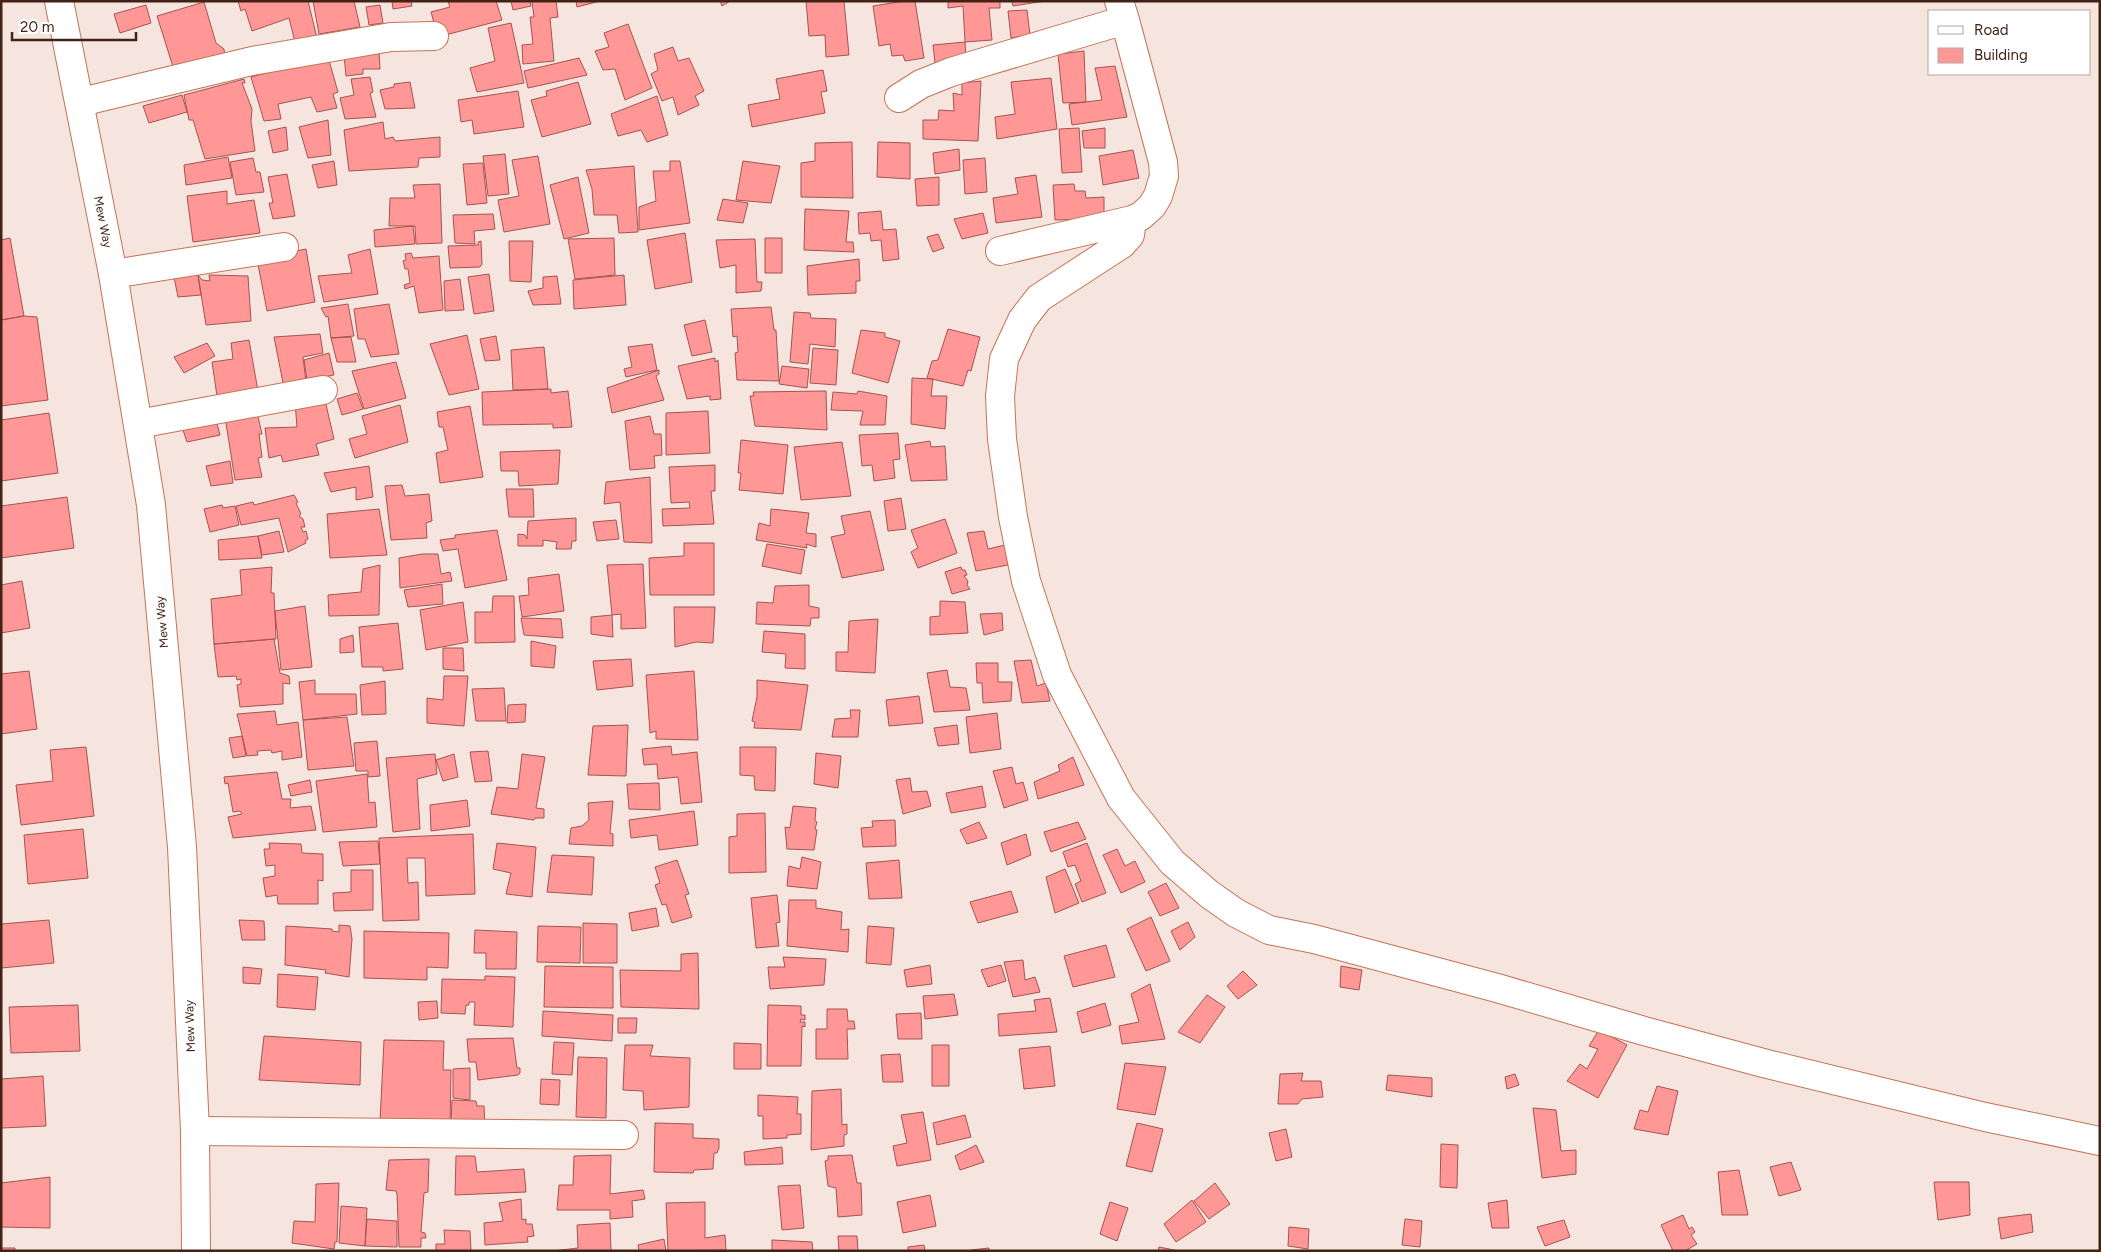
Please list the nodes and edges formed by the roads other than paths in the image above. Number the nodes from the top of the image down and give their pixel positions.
1 (60, 1) edge
2 (1122, 10) edge
3 (434, 36) dead end
4 (899, 98) dead end
5 (81, 102) junction
6 (1132, 220) junction
7 (284, 247) dead end
8 (1000, 251) dead end
9 (113, 274) junction
10 (323, 390) dead end
11 (138, 424) junction
12 (194, 1131) junction
13 (624, 1135) dead end
14 (2100, 1141) edge
15 (196, 1251) edge

1 - 5 street, Mew Way
2 - 4 street
2 - 6 street
3 - 5 street
5 - 9 street, Mew Way
6 - 8 street
6 - 14 street
7 - 9 street
9 - 11 street, Mew Way
10 - 11 street
11 - 12 street, Mew Way
12 - 13 street
12 - 15 street, Mew Way

